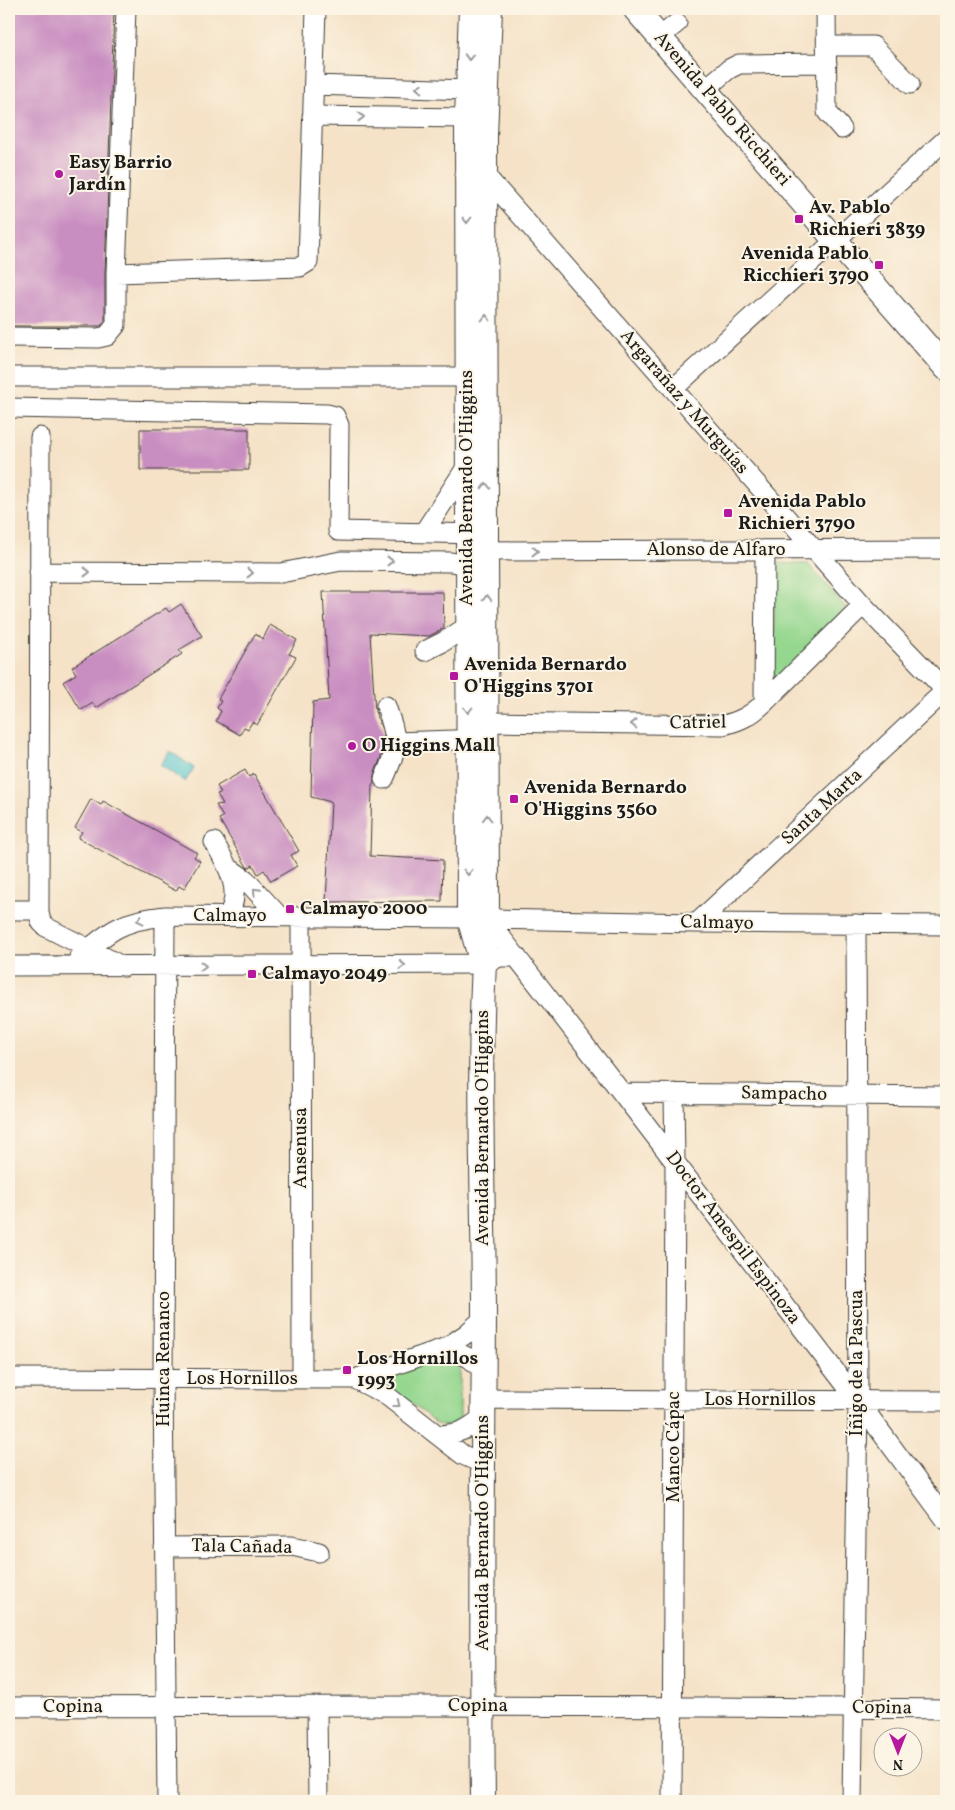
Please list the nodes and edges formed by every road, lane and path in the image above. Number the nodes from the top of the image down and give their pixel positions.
1 (126, 9) edge
2 (316, 9) edge
3 (471, 9) edge
4 (490, 9) edge
5 (635, 9) edge
6 (826, 9) edge
7 (827, 55) junction
8 (910, 84) dead end
9 (314, 85) junction
10 (704, 89) junction
11 (468, 90) junction
12 (312, 116) junction
13 (467, 118) junction
14 (842, 129) dead end
15 (485, 137) junction
16 (946, 139) edge
17 (486, 176) junction
18 (835, 241) junction
19 (116, 272) junction
20 (9, 337) edge
21 (946, 368) edge
22 (467, 376) junction
23 (9, 377) edge
24 (673, 389) junction
25 (9, 408) edge
26 (40, 437) dead end
27 (467, 466) junction
28 (339, 531) junction
29 (424, 532) junction
30 (480, 539) junction
31 (946, 549) edge
32 (765, 550) junction
33 (814, 550) junction
34 (342, 561) junction
35 (468, 565) junction
36 (38, 572) junction
37 (863, 605) junction
38 (468, 626) junction
39 (425, 651) dead end
40 (946, 691) edge
41 (764, 703) junction
42 (386, 706) dead end
43 (481, 733) junction
44 (396, 742) junction
45 (384, 779) dead end
46 (214, 842) dead end
47 (229, 868) junction
48 (9, 910) edge
49 (38, 912) junction
50 (165, 916) junction
51 (227, 916) junction
52 (280, 917) junction
53 (301, 917) junction
54 (478, 918) junction
55 (697, 924) junction
56 (856, 924) junction
57 (946, 925) edge
58 (66, 938) junction
59 (88, 949) junction
60 (517, 957) junction
61 (483, 964) junction
62 (9, 966) edge
63 (301, 966) junction
64 (67, 967) junction
65 (124, 967) junction
66 (165, 967) junction
67 (622, 1093) junction
68 (674, 1093) junction
69 (856, 1095) junction
70 (946, 1096) edge
71 (675, 1163) junction
72 (484, 1318) junction
73 (448, 1347) junction
74 (483, 1370) junction
75 (9, 1378) edge
76 (163, 1379) junction
77 (302, 1379) junction
78 (355, 1379) junction
79 (674, 1400) junction
80 (858, 1401) junction
81 (946, 1401) edge
82 (484, 1408) junction
83 (437, 1435) junction
84 (483, 1464) junction
85 (946, 1520) edge
86 (164, 1547) junction
87 (319, 1552) dead end
88 (482, 1706) junction
89 (9, 1707) edge
90 (166, 1707) junction
91 (317, 1707) junction
92 (673, 1707) junction
93 (853, 1708) junction
94 (946, 1709) edge
95 (167, 1801) edge
96 (318, 1801) edge
97 (483, 1801) edge
98 (672, 1801) edge
99 (852, 1801) edge

1 - 19 street
2 - 9 street
3 -> 11 main road, Avenida Bernardo O'Higgins
4 - 15 main road, Avenida Bernardo O'Higgins
5 - 10 main road, Avenida Pablo Ricchieri
6 - 7 street
7 - 8 street
7 - 10 street
7 - 14 street
11 -> 9 street
9 - 12 street
10 - 18 main road, Avenida Pablo Ricchieri
11 - 13 main road, Avenida Bernardo O'Higgins
11 - 15 main road
12 -> 13 street
12 - 19 street
13 -> 22 main road, Avenida Bernardo O'Higgins
15 - 17 main road, Avenida Bernardo O'Higgins
16 - 18 street
17 - 24 street, Argarañaz y Murguías
30 -> 17 main road, Avenida Bernardo O'Higgins
18 - 21 main road, Avenida Pablo Ricchieri
18 - 24 street
19 - 20 street
22 - 23 street
22 - 27 main road, Avenida Bernardo O'Higgins
24 - 33 street, Argarañaz y Murguías
25 - 28 street
26 - 36 street
27 - 29 street
27 - 30 main road, Avenida Bernardo O'Higgins
28 - 29 street, Alonso de Alfaro
28 - 34 street
29 - 30 street, Alonso de Alfaro
30 -> 32 street, Alonso de Alfaro
30 - 35 main road, Avenida Bernardo O'Higgins
43 -> 30 main road, Avenida Bernardo O'Higgins
31 - 33 street, Alonso de Alfaro
32 - 33 street, Alonso de Alfaro
32 - 41 street
33 - 37 street, Argarañaz y Murguías
34 -> 35 street
36 -> 34 street
35 - 38 main road, Avenida Bernardo O'Higgins
36 - 49 street
37 - 40 street, Argarañaz y Murguías
37 - 41 street, Catriel
38 - 39 street
38 -> 43 main road, Avenida Bernardo O'Higgins
40 - 55 street, Santa Marta
41 -> 43 street, Catriel
42 - 44 street
43 - 44 street, Catriel
43 - 54 main road, Avenida Bernardo O'Higgins
44 - 45 street
46 - 47 street
47 - 51 street
52 -> 47 street
48 - 49 street
49 - 58 street
50 - 51 street, Calmayo
50 -> 59 street, Calmayo
50 - 66 street, Huinca Renanco
51 - 52 street, Calmayo
52 - 53 street, Calmayo
53 - 54 street, Calmayo
53 - 63 street, Ansenusa
54 - 55 street, Calmayo
54 - 60 street, Doctor Amespil Espinoza
54 - 61 main road, Avenida Bernardo O'Higgins
55 - 56 street, Calmayo
56 - 57 street, Calmayo
56 - 69 street, Íñigo de la Pascua
58 - 59 street
58 - 64 street
59 - 64 street, Calmayo
59 - 65 street
60 - 61 street
60 - 67 street, Doctor Amespil Espinoza
63 -> 61 street
61 - 72 main road, Avenida Bernardo O'Higgins
62 - 64 street
66 -> 63 street
63 - 77 street, Ansenusa
64 - 65 street
65 - 66 street
66 - 76 street, Huinca Renanco
67 - 68 street, Sampacho
67 - 71 street, Doctor Amespil Espinoza
68 - 69 street, Sampacho
68 - 71 street, Manco Cápac
69 - 70 street, Sampacho
69 - 80 street, Íñigo de la Pascua
71 - 79 street, Manco Cápac
71 - 80 street, Doctor Amespil Espinoza
72 - 73 street, Los Hornillos
72 - 74 main road, Avenida Bernardo O'Higgins
73 - 74 street
73 - 78 street, Los Hornillos
74 - 82 main road, Avenida Bernardo O'Higgins
75 - 76 street, Los Hornillos
76 - 77 street, Los Hornillos
76 - 86 street, Huinca Renanco
77 - 78 street, Los Hornillos
78 -> 83 street, Los Hornillos
79 - 80 street, Los Hornillos
79 - 82 street, Los Hornillos
79 - 92 street, Manco Cápac
80 - 81 street, Los Hornillos
80 - 85 street, Doctor Amespil Espinoza
80 - 93 street, Íñigo de la Pascua
82 - 83 street
82 - 84 main road, Avenida Bernardo O'Higgins
83 - 84 street, Los Hornillos
84 - 88 main road, Avenida Bernardo O'Higgins
86 - 87 street, Tala Cañada
86 - 90 street, Huinca Renanco
88 - 91 street, Copina
88 - 92 street, Copina
88 - 97 main road, Avenida Bernardo O'Higgins
89 - 90 street, Copina
90 - 91 street, Copina
90 - 95 street, Huinca Renanco
91 - 96 street
92 - 93 street, Copina
92 - 98 street, Manco Cápac
93 - 94 street, Copina
93 - 99 street, Íñigo de la Pascua

